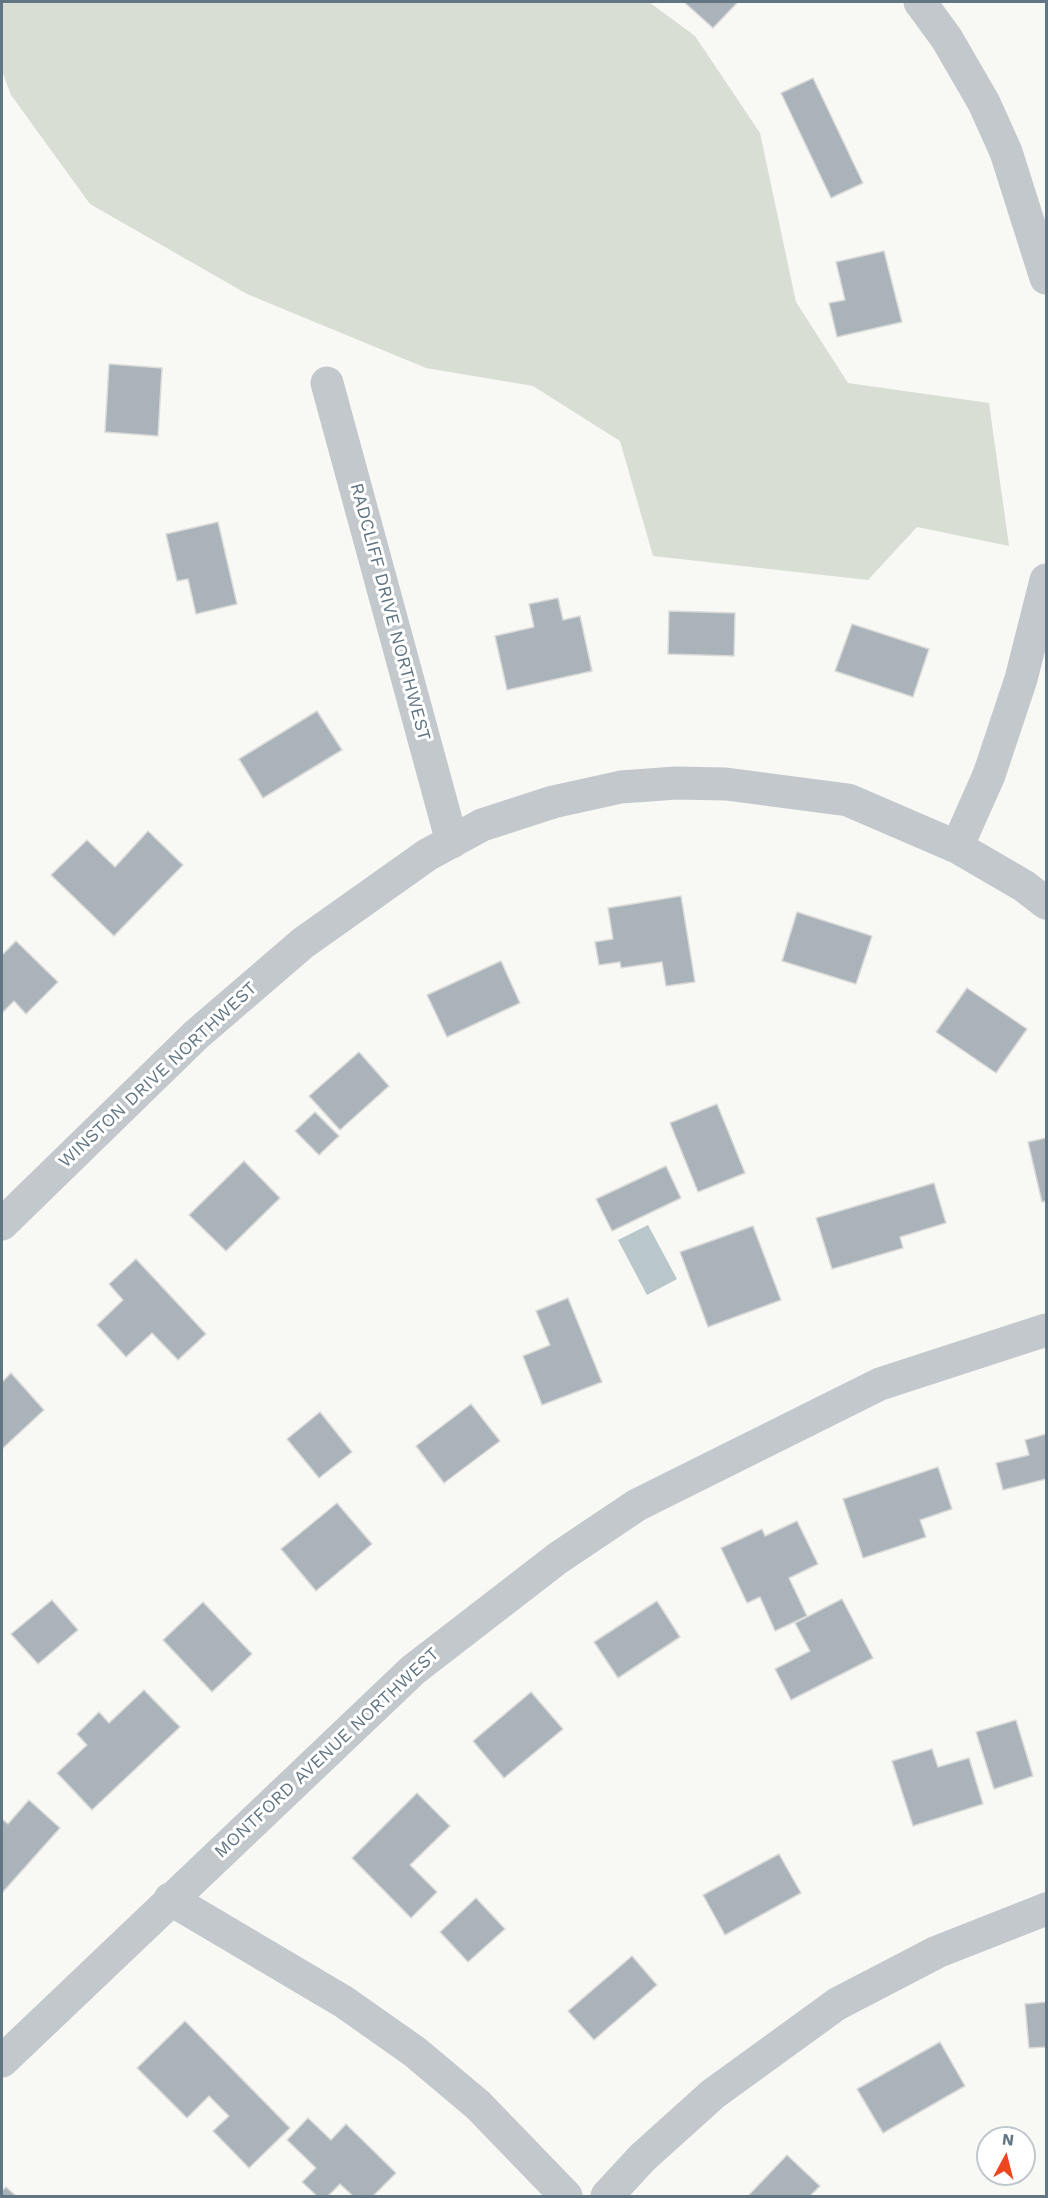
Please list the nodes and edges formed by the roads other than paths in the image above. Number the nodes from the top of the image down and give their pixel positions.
1 (920, 2) edge
2 (1047, 278) edge
3 (327, 383) dead end
4 (1047, 580) edge
5 (452, 842) junction
6 (957, 847) junction
7 (1047, 903) edge
8 (2, 1224) edge
9 (1047, 1330) edge
10 (170, 1899) junction
11 (1047, 1908) edge
12 (2, 2061) edge
13 (566, 2196) edge
14 (607, 2196) edge

1 - 2 street
3 - 5 street, RADCLIFF DRIVE NORTHWEST
4 - 6 street
5 - 6 street, WINSTON DRIVE NORTHWEST
5 - 8 street, WINSTON DRIVE NORTHWEST
6 - 7 street, WINSTON DRIVE NORTHWEST
9 - 10 street, MONTFORD AVENUE NORTHWEST
10 - 12 street, MONTFORD AVENUE NORTHWEST
10 - 13 street
11 - 14 street

